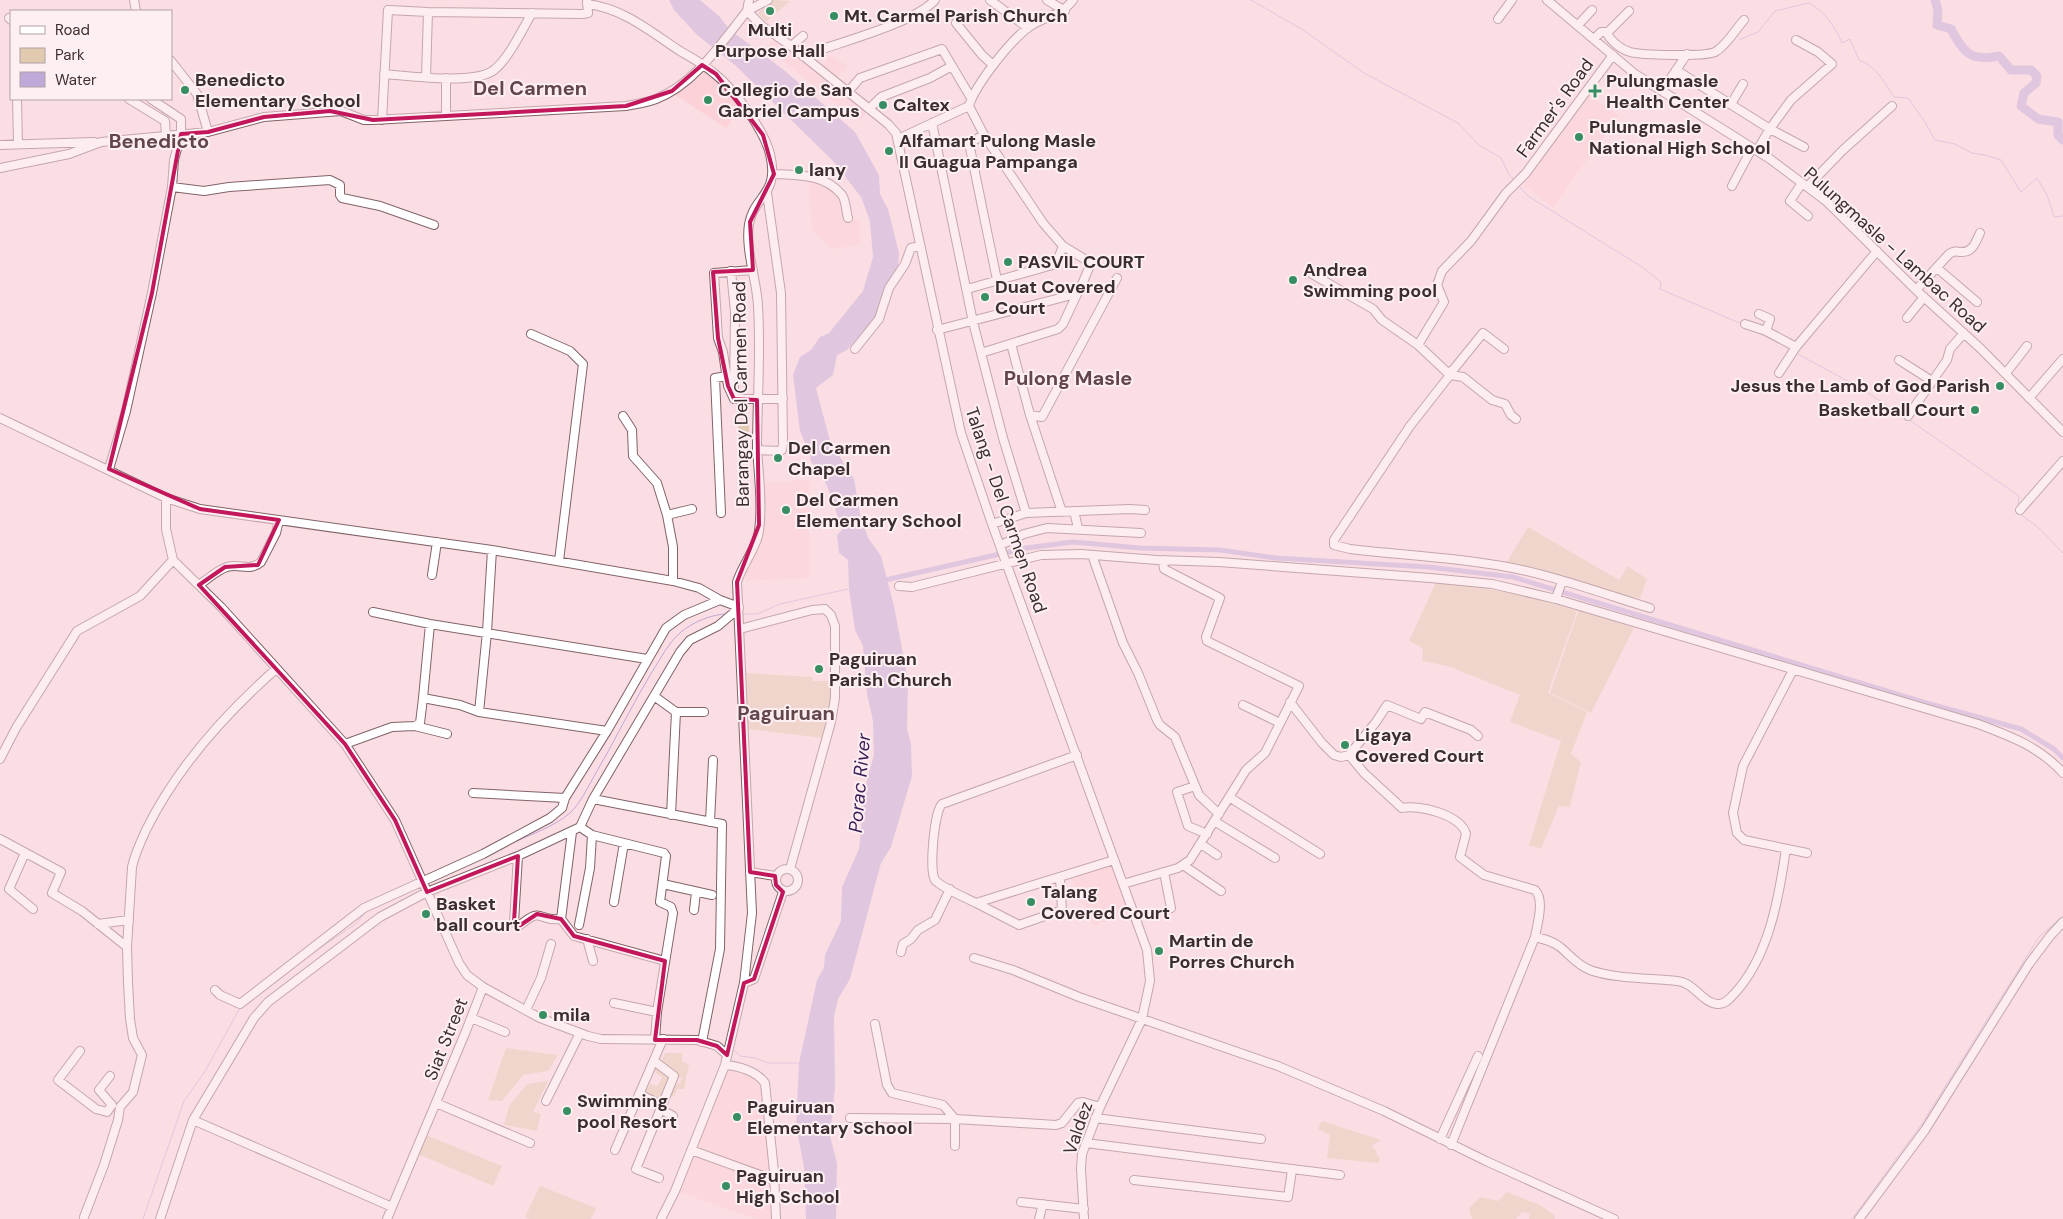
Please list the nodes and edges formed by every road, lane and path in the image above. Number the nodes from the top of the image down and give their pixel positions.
1 (749, 0) edge
2 (768, 0) edge
3 (935, 0) edge
4 (990, 0) edge
5 (1047, 0) edge
6 (1074, 0) edge
7 (1512, 0) edge
8 (1547, 0) edge
9 (587, 2) edge
10 (1592, 10) dead end
11 (747, 11) junction
12 (1065, 11) junction
13 (1629, 11) dead end
14 (428, 12) junction
15 (532, 13) junction
16 (1498, 19) dead end
17 (1744, 20) dead end
18 (956, 23) dead end
19 (1578, 25) junction
20 (1028, 28) junction
21 (1606, 32) junction
22 (803, 36) dead end
23 (1594, 39) junction
24 (1796, 40) dead end
25 (791, 46) junction
26 (1613, 54) junction
27 (1687, 54) junction
28 (803, 56) junction
29 (172, 62) edge
30 (702, 65) junction
31 (993, 65) junction
32 (952, 66) junction
33 (1676, 70) junction
34 (384, 74) junction
35 (426, 77) junction
36 (446, 78) junction
37 (1743, 84) dead end
38 (1662, 91) junction
39 (848, 92) junction
40 (971, 98) junction
41 (18, 100) edge
42 (131, 100) edge
43 (152, 100) edge
44 (1731, 104) junction
45 (969, 106) junction
46 (1892, 106) dead end
47 (869, 109) junction
48 (446, 116) junction
49 (382, 120) junction
50 (932, 123) junction
51 (1770, 129) junction
52 (208, 132) junction
53 (181, 134) junction
54 (984, 135) junction
55 (166, 136) junction
56 (898, 138) junction
57 (101, 142) junction
58 (18, 144) junction
59 (0, 145) edge
60 (1804, 147) dead end
61 (1754, 149) junction
62 (0, 168) edge
63 (774, 174) junction
64 (1805, 185) junction
65 (1732, 186) dead end
66 (172, 187) junction
67 (767, 193) junction
68 (1808, 216) dead end
69 (848, 218) dead end
70 (434, 225) dead end
71 (1980, 233) dead end
72 (920, 246) junction
73 (1063, 246) junction
74 (1877, 250) junction
75 (1937, 268) junction
76 (753, 270) junction
77 (731, 271) junction
78 (1312, 274) dead end
79 (1117, 278) dead end
80 (997, 280) junction
81 (967, 288) junction
82 (1080, 289) junction
83 (1916, 290) junction
84 (1924, 297) junction
85 (1977, 302) dead end
86 (1759, 314) dead end
87 (1907, 318) dead end
88 (973, 322) junction
89 (1744, 324) dead end
90 (937, 330) junction
91 (1766, 331) junction
92 (1964, 333) junction
93 (531, 334) dead end
94 (1011, 344) junction
95 (1418, 345) junction
96 (2027, 346) dead end
97 (855, 349) dead end
98 (1504, 349) dead end
99 (1794, 349) junction
100 (981, 353) junction
101 (2063, 359) edge
102 (1898, 360) dead end
103 (1450, 373) junction
104 (1779, 373) dead end
105 (2006, 373) junction
106 (727, 376) junction
107 (1932, 381) junction
108 (2029, 398) junction
109 (734, 399) junction
110 (783, 399) junction
111 (757, 400) junction
112 (1030, 415) junction
113 (624, 416) dead end
114 (1908, 416) dead end
115 (0, 418) edge
116 (1516, 419) dead end
117 (2063, 432) edge
118 (756, 450) junction
119 (2063, 461) edge
120 (109, 469) junction
121 (166, 498) junction
122 (692, 509) dead end
123 (1145, 510) dead end
124 (2020, 510) dead end
125 (1074, 511) junction
126 (1062, 512) junction
127 (721, 513) dead end
128 (1026, 513) junction
129 (667, 515) junction
130 (279, 520) junction
131 (992, 524) junction
132 (1078, 528) junction
133 (1141, 533) dead end
134 (437, 542) junction
135 (1002, 548) junction
136 (492, 550) junction
137 (1092, 555) junction
138 (173, 560) junction
139 (1163, 560) junction
140 (559, 561) junction
141 (1007, 561) junction
142 (432, 575) dead end
143 (673, 581) junction
144 (1562, 583) junction
145 (199, 585) junction
146 (899, 586) dead end
147 (1557, 597) junction
148 (720, 600) junction
149 (1650, 608) dead end
150 (736, 611) junction
151 (373, 612) dead end
152 (430, 624) junction
153 (740, 625) junction
154 (487, 632) junction
155 (647, 659) junction
156 (276, 669) junction
157 (1793, 670) junction
158 (654, 696) junction
159 (422, 698) junction
160 (1290, 702) junction
161 (1243, 704) dead end
162 (479, 712) junction
163 (676, 712) junction
164 (704, 712) dead end
165 (1280, 723) junction
166 (416, 726) junction
167 (607, 731) junction
168 (447, 734) dead end
169 (1478, 736) dead end
170 (345, 744) junction
171 (1077, 755) junction
172 (1349, 755) junction
173 (0, 758) edge
174 (713, 760) dead end
175 (2063, 773) edge
176 (1196, 786) junction
177 (472, 793) dead end
178 (1229, 797) junction
179 (566, 798) junction
180 (593, 799) junction
181 (671, 815) junction
182 (1216, 818) junction
183 (710, 822) junction
184 (580, 827) junction
185 (572, 832) junction
186 (1207, 834) junction
187 (592, 835) junction
188 (0, 839) edge
189 (624, 843) junction
190 (1201, 844) junction
191 (1786, 848) junction
192 (26, 853) junction
193 (1807, 853) dead end
194 (1320, 854) dead end
195 (1217, 855) dead end
196 (518, 856) junction
197 (1275, 858) dead end
198 (1114, 860) junction
199 (1183, 865) junction
200 (790, 869) junction
201 (750, 872) junction
202 (1164, 872) junction
203 (776, 876) junction
204 (1060, 878) junction
205 (422, 880) junction
206 (662, 884) junction
207 (1123, 884) junction
208 (950, 889) junction
209 (1221, 891) dead end
210 (427, 892) junction
211 (696, 892) junction
212 (783, 892) junction
213 (712, 895) dead end
214 (614, 902) dead end
215 (976, 903) junction
216 (1171, 908) dead end
217 (33, 909) dead end
218 (694, 910) dead end
219 (562, 919) junction
220 (130, 920) junction
221 (2063, 922) edge
222 (98, 924) junction
223 (579, 925) dead end
224 (1535, 937) junction
225 (587, 940) junction
226 (551, 944) dead end
227 (127, 947) junction
228 (901, 952) dead end
229 (974, 958) dead end
230 (593, 961) dead end
231 (665, 961) junction
232 (744, 983) junction
233 (483, 987) junction
234 (215, 990) dead end
235 (614, 1002) dead end
236 (526, 1010) junction
237 (657, 1012) junction
238 (471, 1018) junction
239 (1142, 1019) junction
240 (876, 1024) dead end
241 (505, 1032) dead end
242 (580, 1033) junction
243 (663, 1039) junction
244 (654, 1040) junction
245 (702, 1042) junction
246 (80, 1051) dead end
247 (1127, 1052) joint
248 (727, 1055) junction
249 (1478, 1056) dead end
250 (654, 1061) junction
251 (726, 1065) junction
252 (110, 1076) dead end
253 (639, 1094) junction
254 (546, 1101) dead end
255 (436, 1103) junction
256 (661, 1107) junction
257 (1100, 1107) junction
258 (673, 1116) dead end
259 (850, 1118) dead end
260 (1096, 1118) junction
261 (955, 1119) junction
262 (193, 1120) junction
263 (1261, 1139) dead end
264 (1440, 1140) junction
265 (530, 1143) dead end
266 (1086, 1143) junction
267 (1452, 1145) junction
268 (955, 1146) dead end
269 (615, 1150) dead end
270 (691, 1150) junction
271 (1292, 1170) junction
272 (1340, 1175) dead end
273 (659, 1178) dead end
274 (774, 1180) junction
275 (1134, 1180) dead end
276 (1021, 1202) dead end
277 (1043, 1204) junction
278 (392, 1207) junction
279 (1084, 1209) junction
280 (84, 1217) dead end
281 (160, 1219) edge
282 (387, 1219) edge
283 (661, 1219) edge
284 (776, 1219) edge
285 (1039, 1219) edge
286 (1084, 1219) edge
287 (1614, 1219) edge
288 (1859, 1219) edge

1 - 11 street
2 - 11 street
3 - 28 street
4 - 20 street
5 - 12 street
6 - 12 street
7 - 16 street
8 - 19 street, Pulungmasle - Lambac Road
9 - 15 street
9 - 30 street
10 - 19 street
11 - 25 street, Talang - Del Carmen Road
11 - 30 street
12 - 20 street
13 - 21 street
14 - 15 street
14 - 34 street
14 - 35 street
15 - 36 street
17 - 27 street
18 - 31 street
19 - 23 street, Pulungmasle - Lambac Road
20 - 31 street
21 - 23 street
21 - 27 street
22 - 25 street
23 - 26 street, Pulungmasle - Lambac Road
24 - 51 street
25 - 28 street, Talang - Del Carmen Road
26 - 38 street, Pulungmasle - Lambac Road
26 - 95 street, Farmer's Road
27 - 33 street
28 - 39 street, Talang - Del Carmen Road
29 - 52 street
30 - 48 street
30 - 63 street
31 - 40 street
32 - 39 street
32 - 40 street
32 - 47 street
33 - 38 street
33 - 44 street
34 - 35 street
34 - 49 street
35 - 36 street
36 - 48 street
37 - 44 street
38 - 61 street, Pulungmasle - Lambac Road
39 - 47 street, Talang - Del Carmen Road
40 - 45 street
41 - 58 street
42 - 55 street
43 - 53 street
44 - 51 street
45 - 50 street
45 - 54 street
46 - 64 street
47 - 56 street, Talang - Del Carmen Road
48 - 49 street
49 - 52 street
50 - 56 street
50 - 81 street
51 - 60 street
51 - 61 street
52 - 53 street
53 - 55 street
53 - 66 street
54 - 73 street
54 - 80 street
55 - 57 street
56 - 72 street, Talang - Del Carmen Road
57 - 58 street
57 - 62 street
58 - 59 street
61 - 64 street, Pulungmasle - Lambac Road
61 - 65 street
63 - 67 street, Barangay Del Carmen Road
63 - 69 street
64 - 68 street
64 - 74 street, Pulungmasle - Lambac Road
66 - 70 street
66 - 120 street
67 - 76 street, Barangay Del Carmen Road
67 - 110 street
71 - 75 street
72 - 90 street, Talang - Del Carmen Road
72 - 97 street
73 - 80 street
73 - 82 street
74 - 83 street, Pulungmasle - Lambac Road
74 - 99 street
75 - 83 street
75 - 85 street
76 - 77 street
76 - 111 street, Barangay Del Carmen Road
77 - 106 street
77 - 109 street
78 - 95 street
79 - 112 street
80 - 81 street
81 - 88 street
82 - 88 street
82 - 94 street
83 - 84 street, Pulungmasle - Lambac Road
84 - 87 street
84 - 92 street, Pulungmasle - Lambac Road
86 - 91 street
88 - 90 street
88 - 100 street
89 - 91 street
90 - 131 street, Talang - Del Carmen Road
91 - 99 street
92 - 105 street, Pulungmasle - Lambac Road
92 - 107 street
93 - 140 street
94 - 100 street
94 - 112 street
95 - 103 street
96 - 105 street
98 - 103 street
99 - 104 street
100 - 128 street
101 - 108 street
102 - 107 street
103 - 116 street
103 - 144 street
105 - 108 street, Pulungmasle - Lambac Road
106 - 109 street
106 - 127 street
107 - 114 street
108 - 117 street, Pulungmasle - Lambac Road
109 - 111 street
110 - 111 street
110 - 118 street
111 - 118 street, Barangay Del Carmen Road
112 - 126 street
113 - 129 street
115 - 120 street
118 - 150 street, Barangay Del Carmen Road
119 - 124 street
120 - 121 street
121 - 130 street
121 - 138 street
122 - 129 street
123 - 125 street
125 - 126 street
125 - 132 street
126 - 128 street
128 - 131 street
129 - 143 street
130 - 134 street
130 - 145 street
131 - 135 street, Talang - Del Carmen Road
132 - 133 street
132 - 135 street
134 - 136 street
134 - 142 street
135 - 141 street, Talang - Del Carmen Road
136 - 140 street
136 - 154 street
137 - 139 street
137 - 141 street
137 - 176 street
138 - 145 street
138 - 173 street
139 - 147 street
139 - 160 street
140 - 143 street
141 - 146 street
141 - 171 street, Talang - Del Carmen Road
143 - 148 street
144 - 147 street
144 - 149 street
145 - 156 street
147 - 157 street
148 - 150 street
148 - 155 street
150 - 153 street, Barangay Del Carmen Road
150 - 158 street
151 - 152 street
152 - 154 street
152 - 159 street
153 - 200 street
153 - 201 street, Barangay Del Carmen Road
154 - 155 street
154 - 162 street
155 - 167 street
156 - 170 street
156 - 220 street
157 - 175 street
157 - 191 street
158 - 163 street
158 - 180 street
159 - 162 street
159 - 166 street
160 - 165 street
160 - 172 street
161 - 165 street
162 - 167 street
163 - 164 street
163 - 181 street
165 - 178 street
166 - 168 street
166 - 170 street
167 - 179 street
169 - 172 street
170 - 205 street
171 - 198 street, Talang - Del Carmen Road
171 - 208 street
172 - 224 street
174 - 183 street
176 - 182 street
176 - 186 street
177 - 179 street
178 - 182 street
178 - 194 street
179 - 205 street
180 - 181 street
180 - 184 street
181 - 183 street
182 - 186 street
182 - 197 street
183 - 245 street
184 - 185 street
184 - 187 street
185 - 196 street
185 - 219 street
186 - 190 street
187 - 189 street
187 - 223 street
188 - 192 street
189 - 206 street
189 - 214 street
190 - 195 street
190 - 199 street
191 - 193 street
191 - 224 street
192 - 217 street
192 - 222 street
196 - 210 street
196 - 219 street
198 - 204 street
198 - 207 street, Talang - Del Carmen Road
199 - 202 street
199 - 209 street
200 - 203 street
200 - 212 street
201 - 203 street
201 - 232 street, Barangay Del Carmen Road
202 - 207 street
202 - 216 street
203 - 212 street
204 - 215 street
204 - 215 street
205 - 210 street
205 - 234 street
206 - 211 street
206 - 231 street
207 - 239 street, Talang - Del Carmen Road
208 - 215 street
208 - 228 street
210 - 233 street
210 - 262 street
211 - 213 street
211 - 218 street
212 - 232 street
219 - 225 street
220 - 222 street
220 - 227 street
221 - 288 street
222 - 227 street
224 - 267 street
225 - 230 street
225 - 231 street
226 - 236 street
227 - 280 street
229 - 239 street
231 - 237 street
232 - 248 street, Barangay Del Carmen Road
233 - 236 street
233 - 238 street, Siat Street
235 - 237 street
236 - 242 street
237 - 244 street
238 - 241 street
238 - 255 street, Siat Street
239 - 247 street, Talang - Del Carmen Road
239 - 264 street
240 - 261 street
242 - 244 street
242 - 254 street
243 - 244 street
243 - 245 street
243 - 250 street
245 - 248 street
246 - 252 street
247 - 257 street, Valdez
248 - 251 street, Barangay Del Carmen Road
249 - 264 street
250 - 253 street
250 - 256 street
251 - 270 street, Barangay Del Carmen Road
251 - 274 street
253 - 256 street
253 - 269 street
255 - 265 street
255 - 278 street, Siat Street
256 - 258 street
256 - 273 street
257 - 260 street, Valdez
257 - 261 street
259 - 261 street
260 - 263 street
260 - 266 street, Valdez
261 - 268 street
262 - 278 street
262 - 281 street
264 - 267 street
266 - 271 street
266 - 279 street, Valdez
267 - 287 street
270 - 274 street
270 - 283 street, Barangay Del Carmen Road
271 - 272 street
271 - 275 street
274 - 284 street
276 - 277 street
277 - 279 street
277 - 285 street
278 - 282 street, Siat Street
279 - 286 street, Valdez

